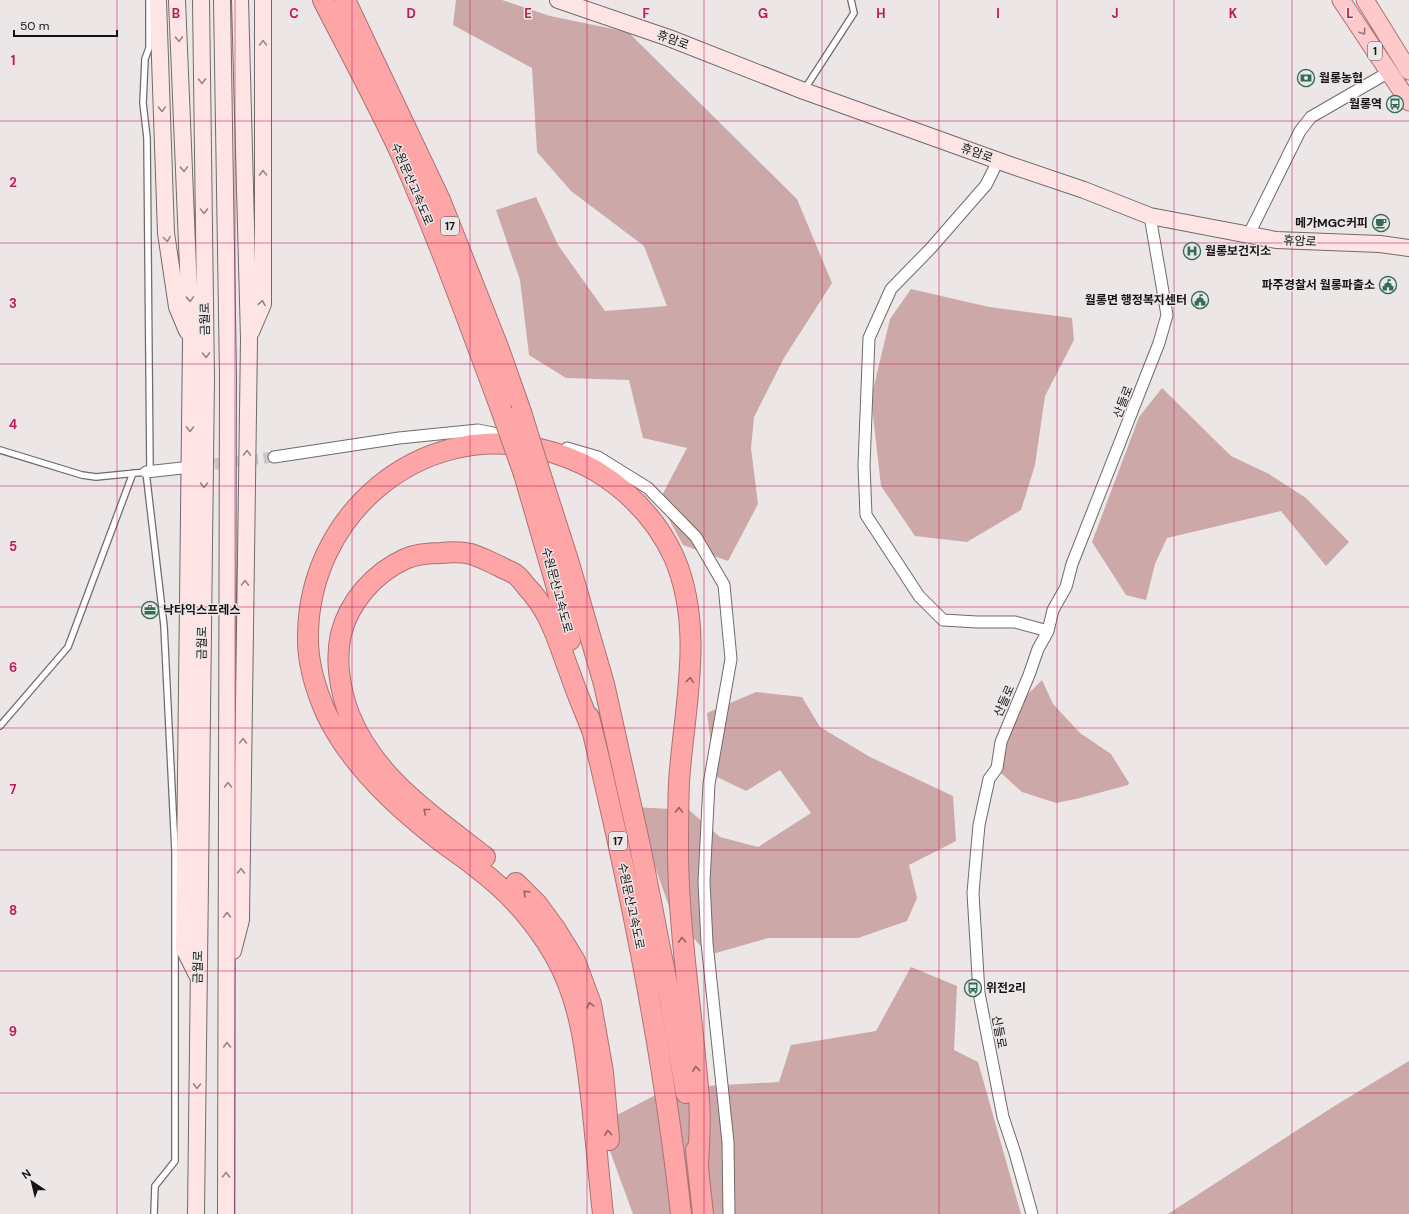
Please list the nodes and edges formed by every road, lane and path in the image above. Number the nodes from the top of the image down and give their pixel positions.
1 (149, 0) edge
2 (158, 0) edge
3 (177, 0) edge
4 (201, 0) edge
5 (222, 0) edge
6 (240, 0) edge
7 (263, 0) edge
8 (323, 0) edge
9 (345, 0) edge
10 (558, 0) edge
11 (851, 0) edge
12 (1341, 0) edge
13 (1365, 0) edge
14 (359, 49) junction
15 (1409, 71) edge
16 (1389, 72) junction
17 (804, 90) junction
18 (1409, 102) edge
19 (998, 161) junction
20 (1150, 216) junction
21 (1249, 234) junction
22 (1409, 248) edge
23 (249, 339) junction
24 (191, 341) junction
25 (0, 450) edge
26 (274, 457) tunnel mouth
27 (182, 468) dead end
28 (148, 472) junction
29 (133, 473) junction
30 (533, 475) junction
31 (1048, 631) junction
32 (0, 726) edge
33 (592, 730) junction
34 (198, 977) junction
35 (227, 978) junction
36 (698, 1164) junction
37 (154, 1214) edge
38 (196, 1214) edge
39 (226, 1214) edge
40 (603, 1214) edge
41 (616, 1214) edge
42 (681, 1214) edge
43 (703, 1214) edge
44 (729, 1214) edge
45 (1032, 1214) edge

1 - 28 lane
2 -> 24 main road
3 -> 24 main road
4 -> 34 main road, 금월로
35 -> 5 main road, 금월로
6 - 23 main road
23 -> 7 main road
8 - 14 highway, 수원문산고속도로 / 17
9 - 14 highway, 수원문산고속도로 / 17
10 - 17 main road, 휴암로
11 - 17 lane
12 -> 16 main road, 1
13 - 15 main road, 1
14 - 30 highway, 수원문산고속도로 / 17, bridge
14 - 30 highway, 수원문산고속도로 / 17, bridge
16 - 18 main road, 1
16 - 21 street
17 - 19 main road, 휴암로
19 - 20 main road, 휴암로
19 - 31 street
20 - 21 main road, 휴암로
20 - 31 street, 산들로
21 - 22 main road, 휴암로
35 -> 23 main road
24 -> 34 main road
25 - 29 lane
26 - 44 street
27 - 28 street
28 - 29 lane
28 - 37 lane
29 - 32 lane
30 - 33 highway, 수원문산고속도로 / 17
30 - 36 highway, 수원문산고속도로 / 17
31 - 45 street, 산들로
41 -> 33 highway
33 - 42 highway, 수원문산고속도로 / 17
34 -> 38 main road, 금월로
39 -> 35 main road, 금월로
36 -> 40 highway
36 - 43 highway, 수원문산고속도로 / 17

